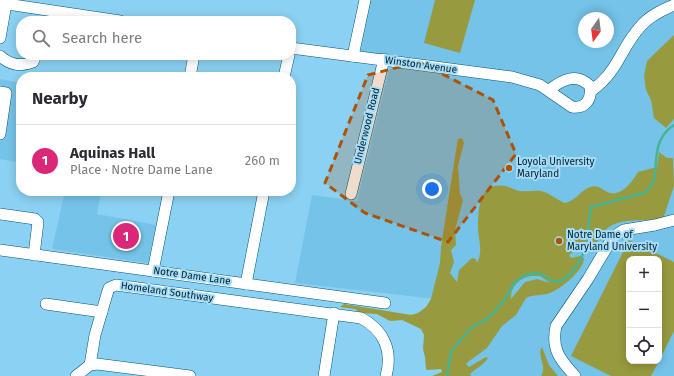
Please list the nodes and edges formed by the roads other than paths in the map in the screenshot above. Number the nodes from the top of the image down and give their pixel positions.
1 (365, 0) edge
2 (3, 4) edge
3 (674, 5) edge
4 (46, 16) edge
5 (0, 38) edge
6 (296, 49) edge
7 (0, 56) edge
8 (353, 56) junction
9 (384, 59) junction
10 (34, 60) edge
11 (193, 60) edge
12 (288, 60) edge
13 (191, 72) edge
14 (285, 72) edge
15 (549, 90) junction
16 (591, 91) junction
17 (0, 92) edge
18 (0, 134) edge
19 (351, 194) dead end
20 (167, 196) edge
21 (263, 196) edge
22 (0, 214) edge
23 (674, 220) edge
24 (0, 250) edge
25 (34, 255) junction
26 (153, 271) junction
27 (246, 284) junction
28 (385, 303) dead end
29 (46, 304) dead end
30 (102, 312) junction
31 (334, 313) junction
32 (90, 365) junction
33 (76, 376) edge
34 (190, 376) edge
35 (324, 376) edge
36 (386, 376) edge
37 (574, 376) edge

1 - 8 street
2 - 4 street
2 - 5 street
3 - 16 street
6 - 8 street, Winston Avenue
7 - 10 street
8 - 9 street, Winston Avenue
9 - 15 street, Winston Avenue
9 - 19 street, Underwood Road
11 - 13 street
12 - 14 street
15 - 16 street
15 - 16 street, Winston Avenue
17 - 18 street
20 - 26 street
21 - 27 street
22 - 25 street
23 - 37 street
24 - 25 street, Notre Dame Lane
25 - 26 street, Notre Dame Lane
26 - 27 street, Notre Dame Lane
27 - 28 street, Notre Dame Lane
29 - 30 street
30 - 31 street, Homeland Southway
30 - 32 street, Homeland Southway
31 - 35 street
31 - 36 street, Homeland Southway
32 - 33 street
32 - 34 street

